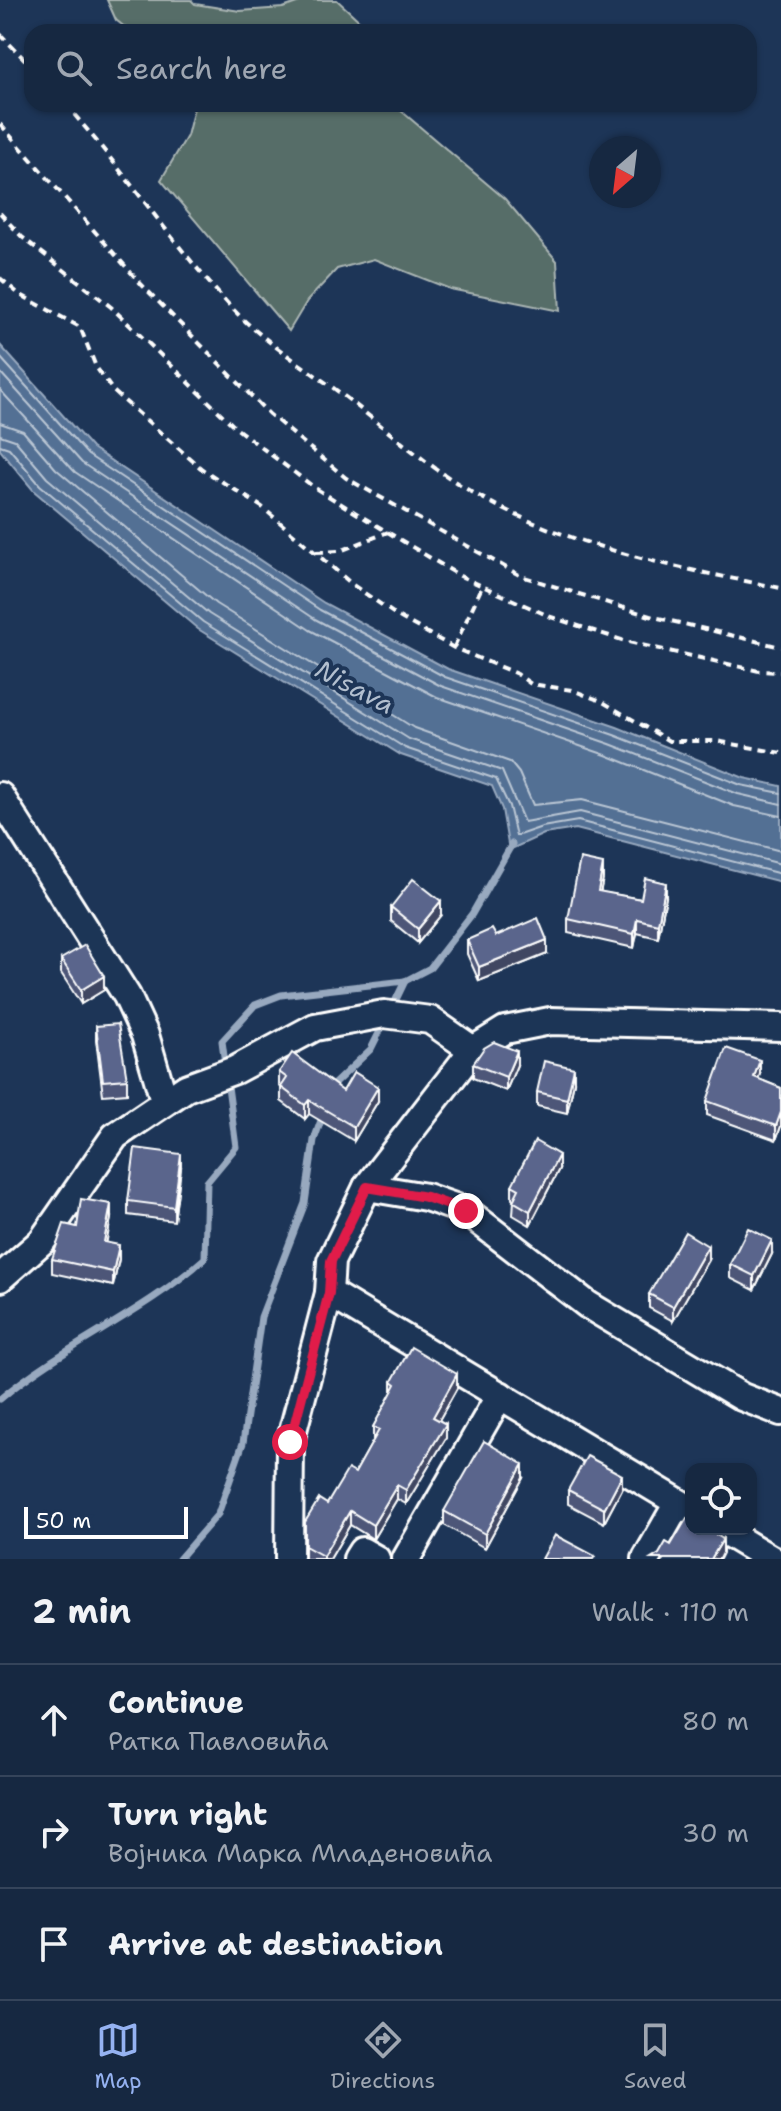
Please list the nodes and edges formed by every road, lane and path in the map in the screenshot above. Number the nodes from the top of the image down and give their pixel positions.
1 (0, 34) edge
2 (24, 59) edge
3 (72, 112) edge
4 (0, 124) edge
5 (0, 213) edge
6 (0, 278) edge
7 (388, 532) junction
8 (316, 552) junction
9 (482, 587) junction
10 (781, 588) edge
11 (781, 647) edge
12 (454, 648) junction
13 (781, 672) edge
14 (781, 753) edge
15 (0, 796) edge
16 (781, 1027) edge
17 (473, 1050) junction
18 (164, 1100) junction
19 (367, 1187) junction
20 (0, 1278) edge
21 (329, 1293) junction
22 (500, 1395) junction
23 (781, 1412) edge
24 (685, 1507) edge
25 (731, 1535) edge
26 (289, 1559) edge
27 (357, 1559) edge
28 (376, 1559) edge
29 (406, 1559) edge
30 (646, 1559) edge
31 (771, 1559) edge

1 - 2 path
3 - 10 path
4 - 11 path
5 - 7 path
6 - 8 path
7 - 8 path
7 - 9 path
8 - 12 path
9 - 12 path
9 - 13 path
12 - 14 path
15 - 18 street
16 - 17 street
17 - 18 street
17 - 19 street
18 - 20 street
19 - 21 street
19 - 23 street
21 - 22 street
21 - 26 street
22 - 24 street
22 - 29 street
24 - 30 street
25 - 31 street
27 - 28 street

